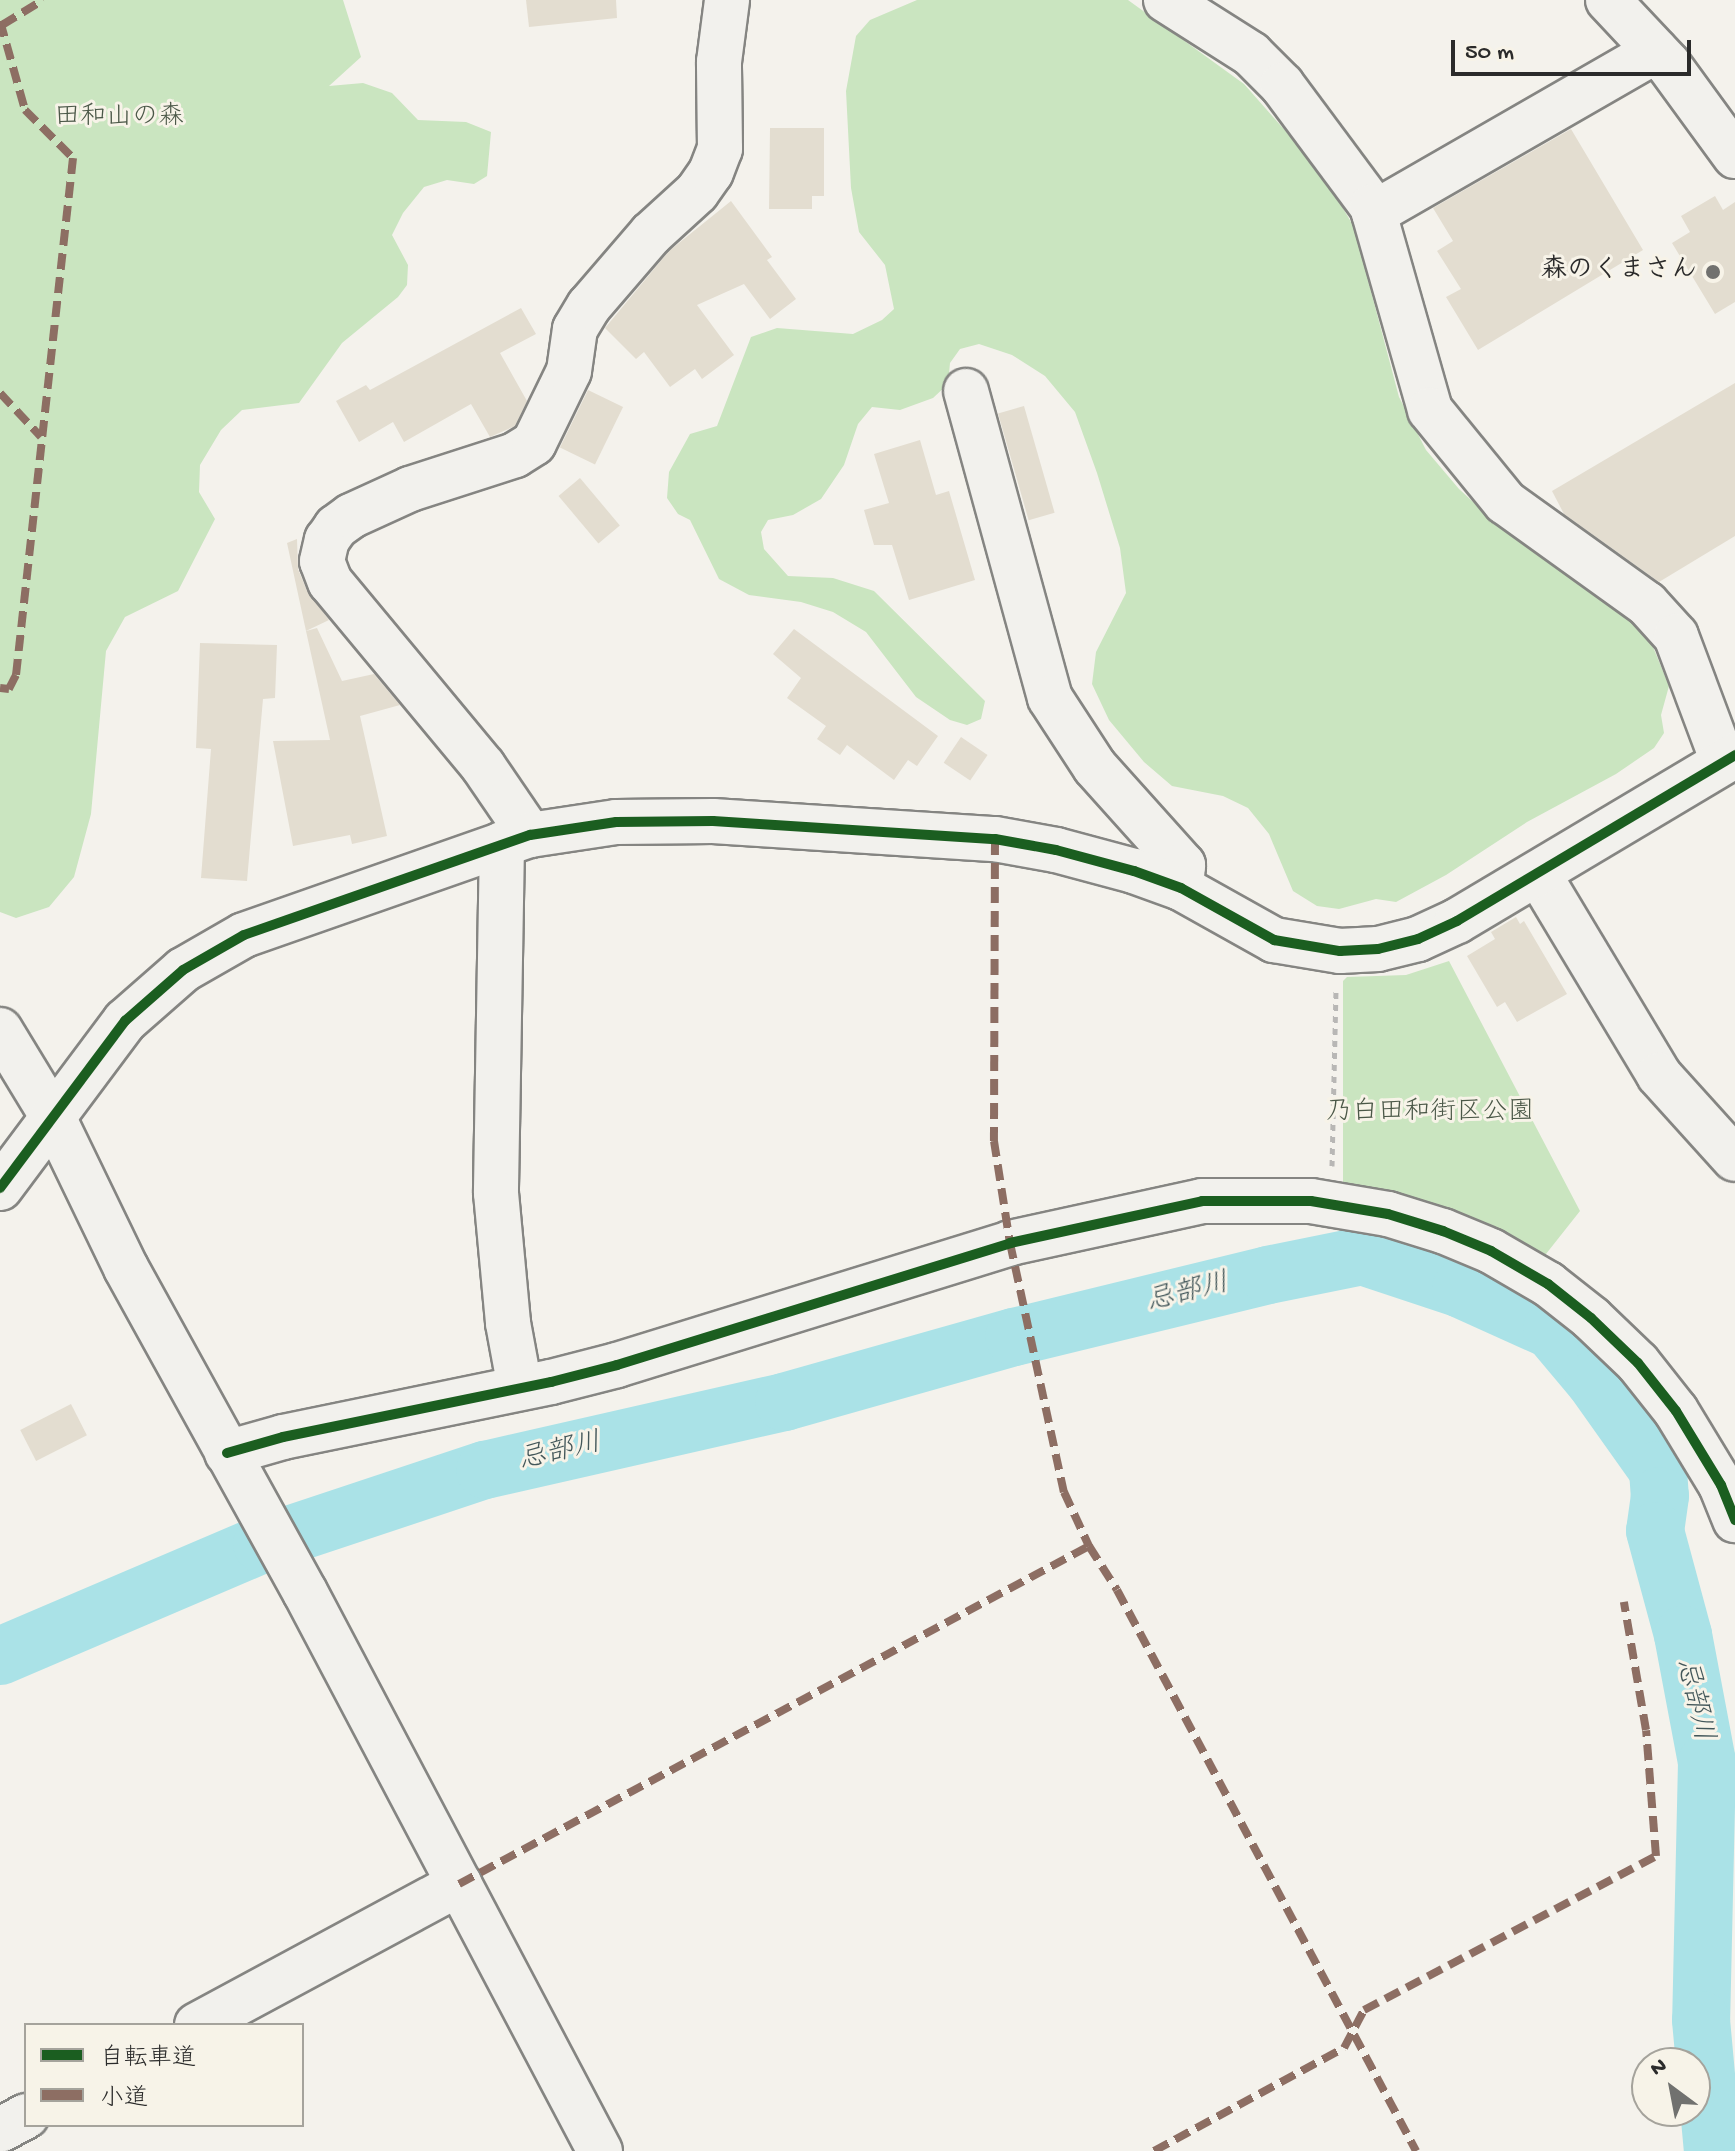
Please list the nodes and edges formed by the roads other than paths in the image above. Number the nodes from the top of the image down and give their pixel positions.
1 (727, 0) edge
2 (1166, 0) edge
3 (1608, 0) edge
4 (1656, 51) junction
5 (1735, 156) edge
6 (1374, 213) junction
7 (966, 391) dead end
8 (1729, 759) edge
9 (516, 840) junction
10 (1539, 875) junction
11 (1181, 888) junction
12 (0, 1030) edge
13 (53, 1117) junction
14 (1735, 1159) edge
15 (0, 1188) edge
16 (520, 1388) junction
17 (230, 1457) junction
18 (1735, 1520) edge
19 (459, 1884) junction
20 (201, 2023) edge
21 (24, 2117) edge
22 (0, 2130) edge
23 (600, 2151) edge

1 - 9 street
2 - 6 street
3 - 4 street
4 - 5 street
4 - 6 street
6 - 8 street
7 - 11 street
8 - 10 street
9 - 11 street
9 - 13 street
9 - 16 street
10 - 11 street
10 - 14 street
12 - 13 street
13 - 15 street
13 - 17 street
16 - 17 street
16 - 18 street
17 - 19 street
19 - 20 street
19 - 23 street
21 - 22 street

